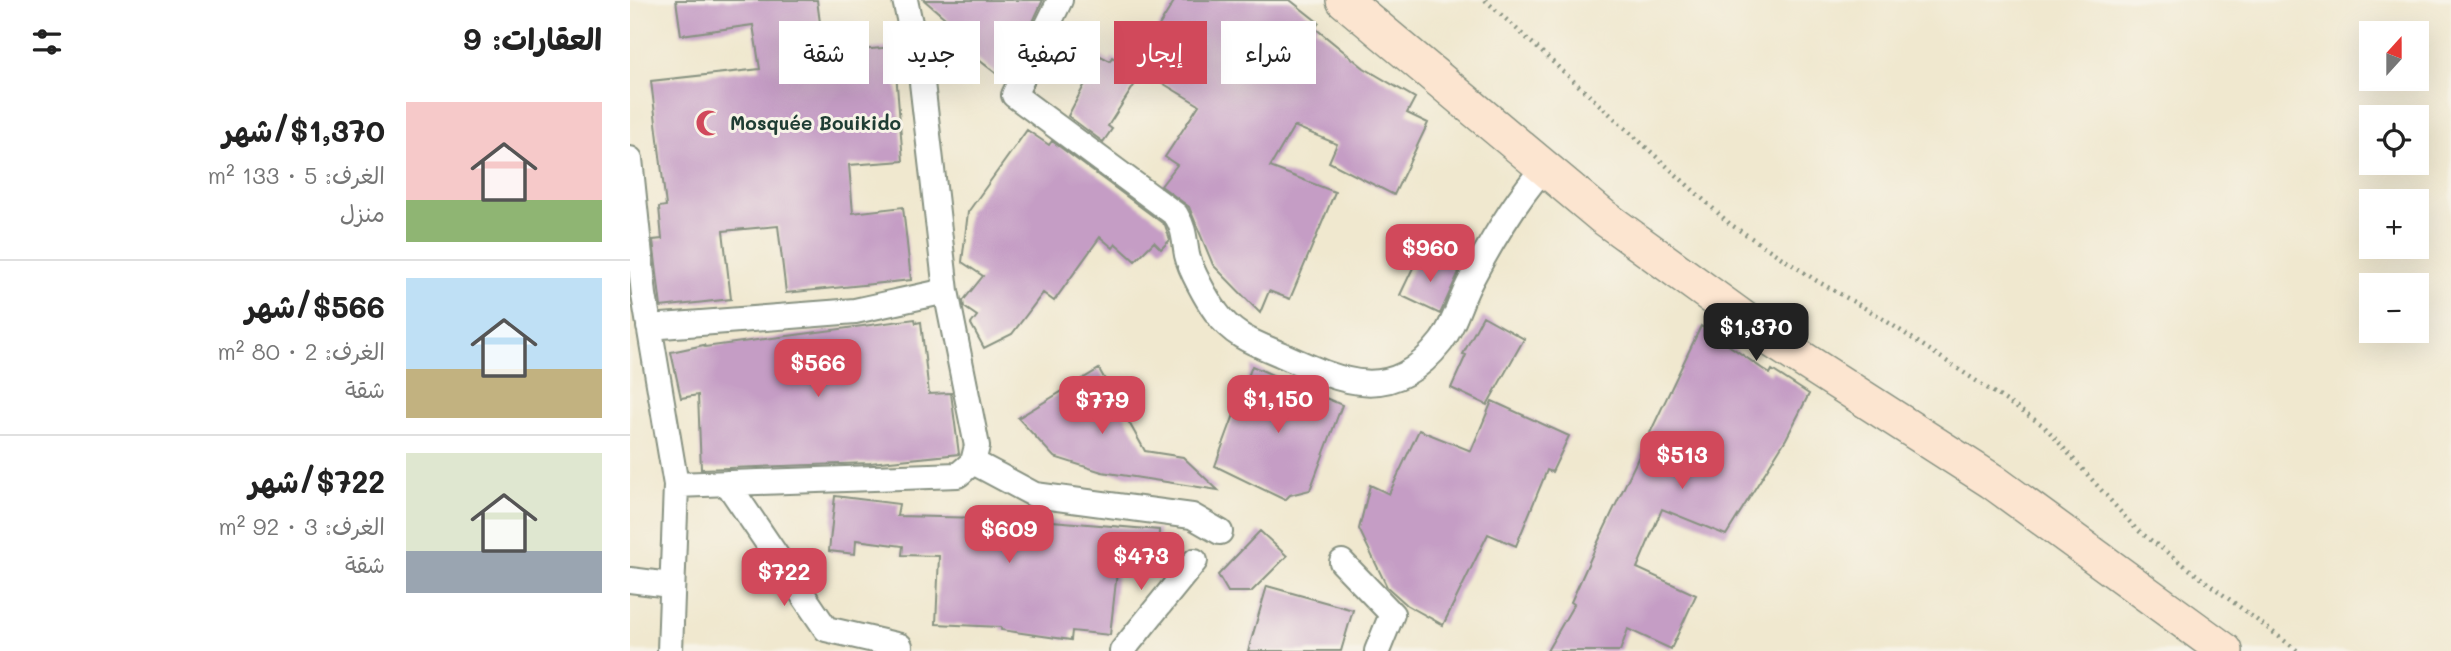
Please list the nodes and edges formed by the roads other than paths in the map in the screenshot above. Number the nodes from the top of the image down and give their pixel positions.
1 (905, 0) edge
2 (1060, 0) edge
3 (1344, 0) edge
4 (630, 159) edge
5 (1543, 169) junction
6 (946, 291) junction
7 (649, 327) junction
8 (973, 462) junction
9 (727, 483) junction
10 (676, 485) junction
11 (1220, 532) dead end
12 (1195, 561) dead end
13 (1342, 562) dead end
14 (630, 580) edge
15 (670, 585) junction
16 (900, 646) dead end
17 (670, 651) edge
18 (1122, 651) edge
19 (1377, 651) edge
20 (2225, 651) edge

1 - 6 street
2 - 5 street
3 - 5 street
4 - 7 street
5 - 20 street
6 - 7 street
6 - 8 street
7 - 10 street
8 - 9 street
8 - 11 street
9 - 10 street
9 - 16 street
10 - 15 street
12 - 18 street
13 - 19 street
14 - 15 street
15 - 17 street

